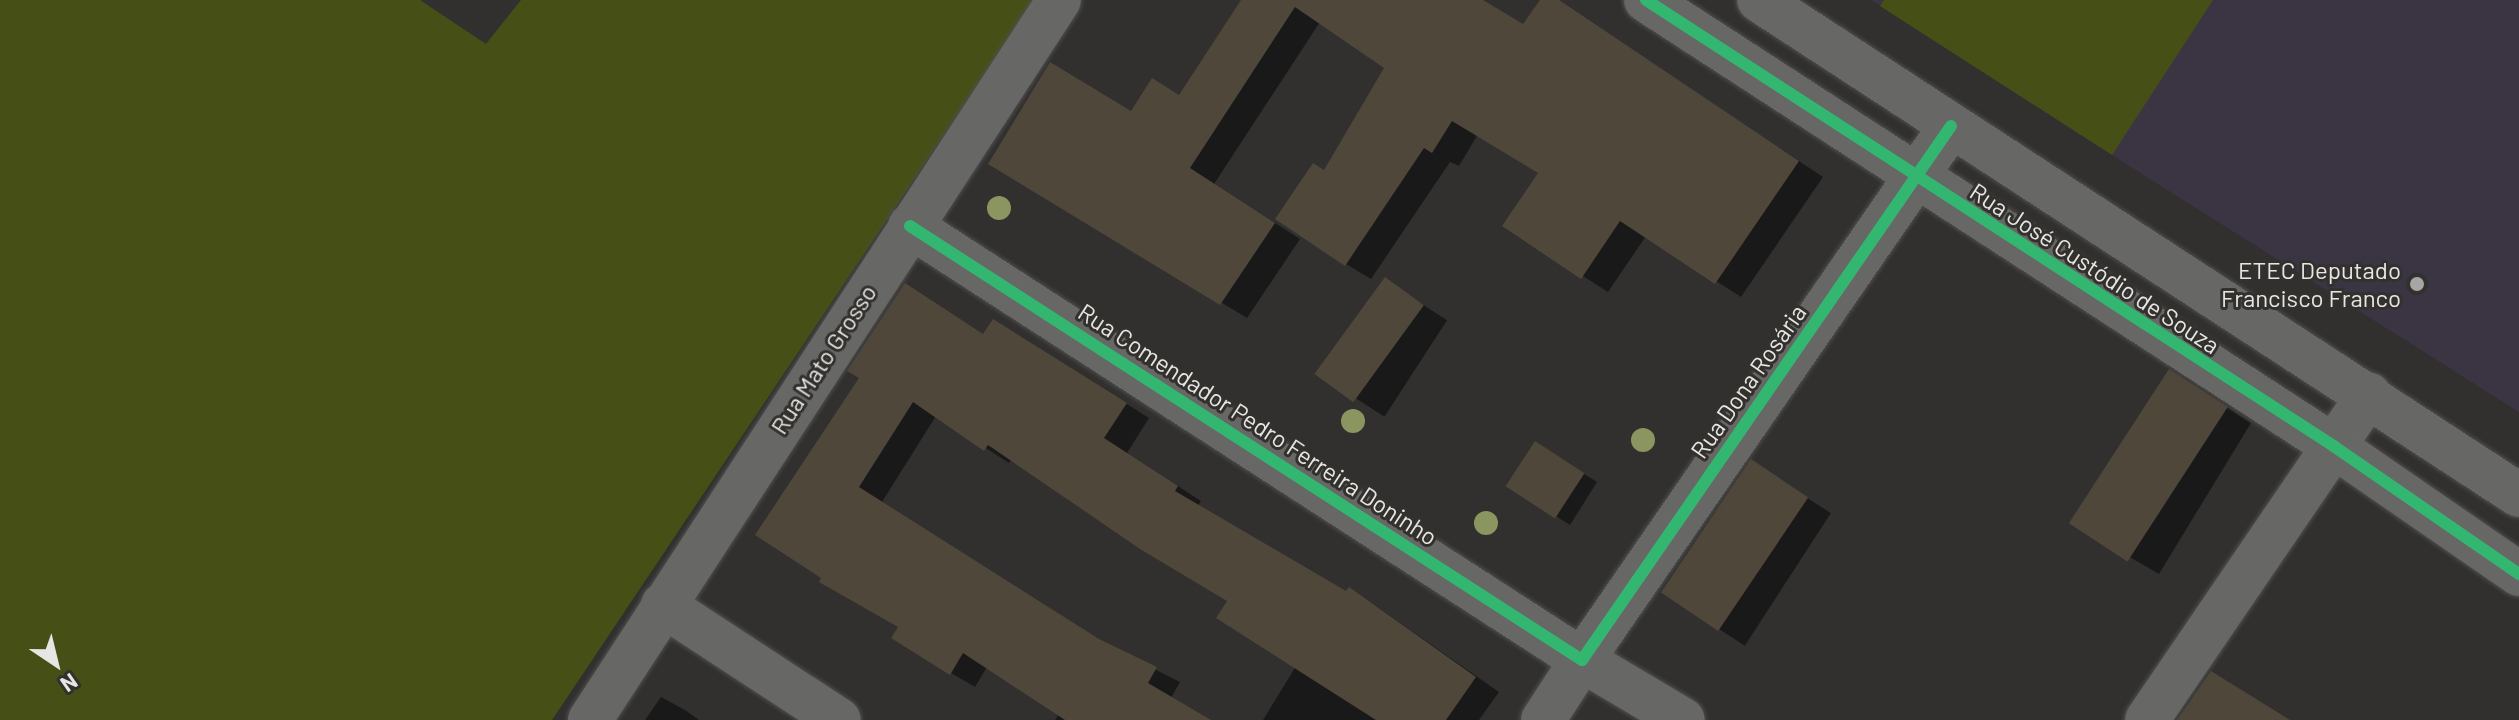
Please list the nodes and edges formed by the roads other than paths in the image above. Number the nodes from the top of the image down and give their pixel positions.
1 (1059, 0) edge
2 (1646, 0) edge
3 (1759, 0) edge
4 (1951, 126) junction
5 (1916, 178) junction
6 (910, 226) junction
7 (2369, 395) junction
8 (2335, 447) junction
9 (2519, 495) edge
10 (2519, 574) edge
11 (663, 605) junction
12 (1582, 660) junction
13 (590, 720) edge
14 (839, 720) edge
15 (1543, 720) edge
16 (1683, 720) edge
17 (2147, 720) edge

1 - 6 street, Rua Mato Grosso
2 - 5 street, Rua José Custódio de Souza
3 - 4 street, Rua José Custódio de Souza
4 - 5 street, Rua Dona Rosária
4 - 7 street, Rua José Custódio de Souza
5 - 8 street, Rua José Custódio de Souza
5 - 12 street, Rua Dona Rosária
6 - 11 street, Rua Mato Grosso
6 - 12 street, Rua Comendador Pedro Ferreira Doninho
7 - 8 street
7 - 9 street, Rua José Custódio de Souza
8 - 10 street, Rua José Custódio de Souza
8 - 17 street
11 - 13 street, Rua Mato Grosso
11 - 14 street
12 - 15 street, Rua Dona Rosária
12 - 16 street, Rua Comendador Pedro Ferreira Doninho

